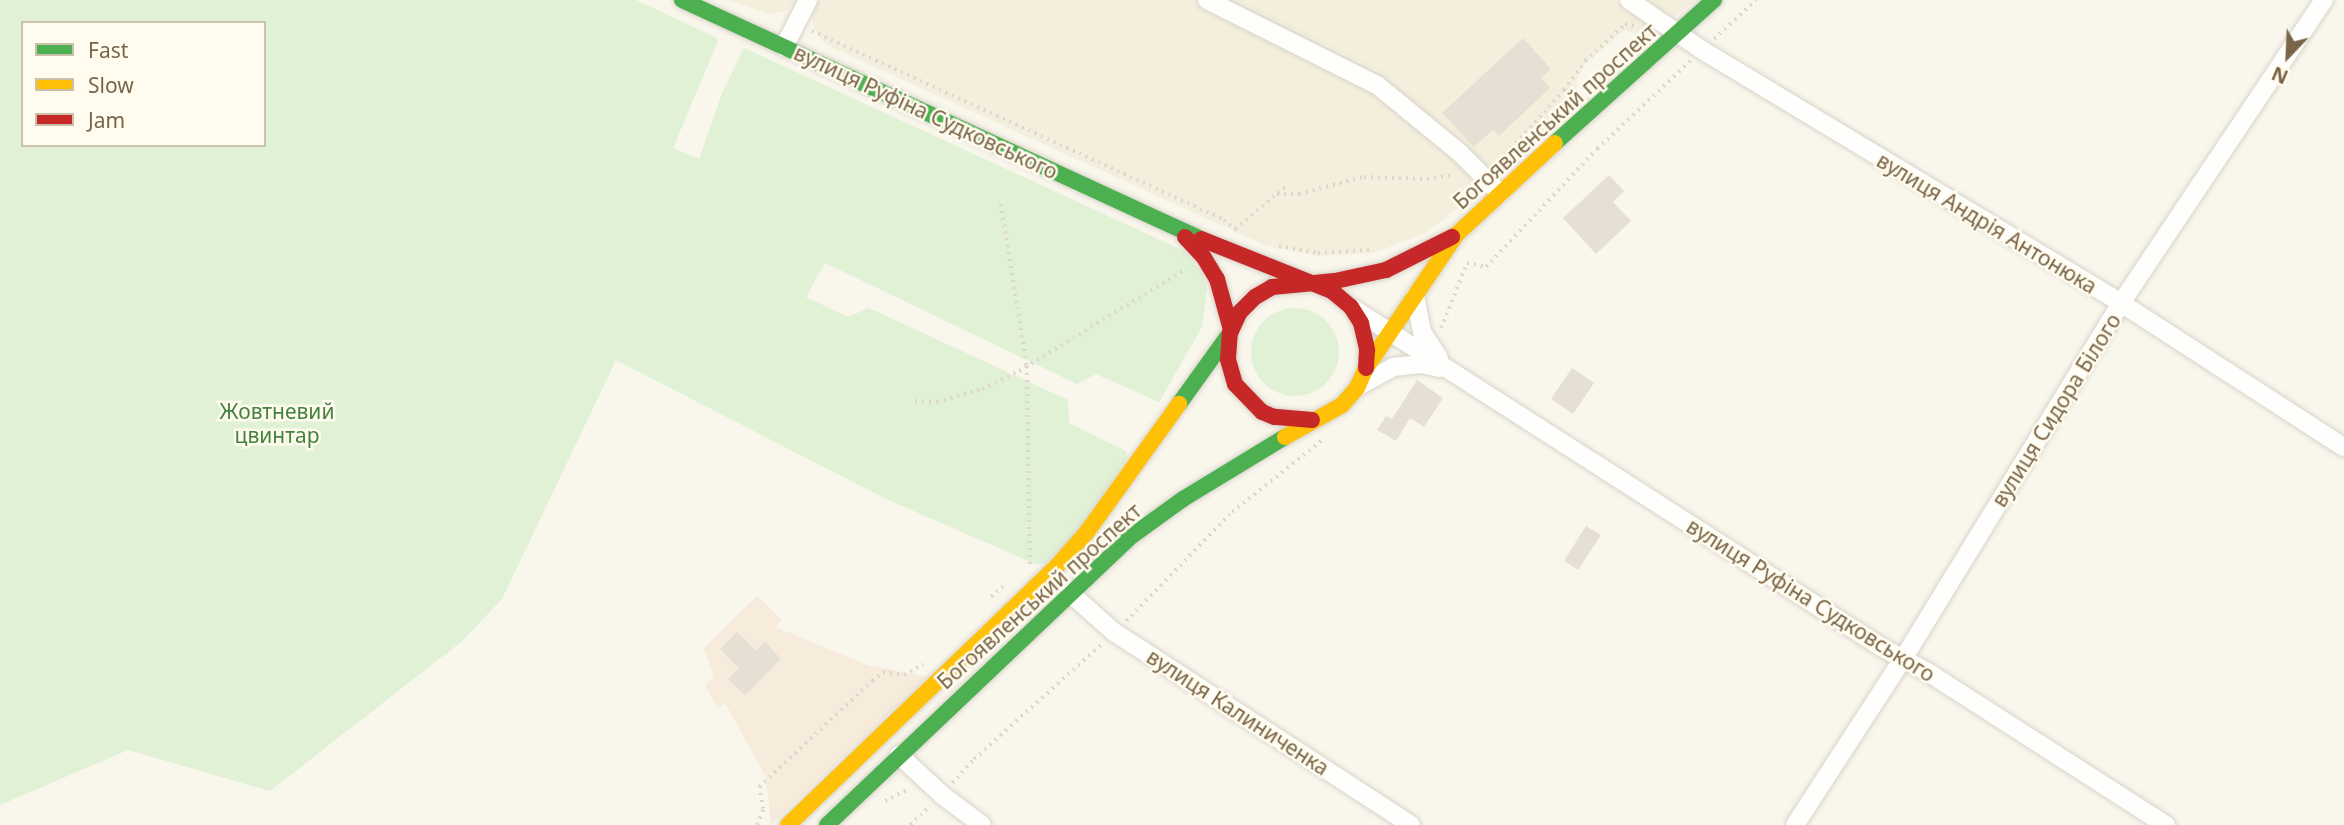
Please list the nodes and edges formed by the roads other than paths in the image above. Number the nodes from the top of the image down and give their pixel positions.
1 (682, 0) edge
2 (808, 0) edge
3 (1207, 0) edge
4 (1629, 0) edge
5 (1714, 0) edge
6 (2324, 0) edge
7 (1678, 33) junction
8 (784, 47) junction
9 (1500, 193) junction
10 (1456, 235) junction
11 (1208, 251) junction
12 (1309, 283) junction
13 (1415, 296) junction
14 (2121, 303) junction
15 (1351, 307) junction
16 (1231, 331) junction
17 (1391, 332) junction
18 (1366, 368) junction
19 (1457, 375) junction
20 (1357, 388) junction
21 (1312, 420) junction
22 (2344, 447) edge
23 (1070, 593) junction
24 (1903, 659) junction
25 (899, 755) junction
26 (788, 825) edge
27 (827, 825) edge
28 (982, 825) edge
29 (1411, 825) edge
30 (1795, 825) edge
31 (2166, 825) edge

1 - 8 main road, вулиця Руфіна Судковського
2 - 8 street
3 - 9 street
4 - 7 street, вулиця Андрія Антонюка
5 - 7 main road, Богоявленський проспект
6 - 14 street, вулиця Сидора Білого
7 - 9 main road, Богоявленський проспект
7 - 14 street, вулиця Андрія Антонюка
8 - 11 main road, вулиця Руфіна Судковського
9 - 10 main road, Богоявленський проспект
10 - 12 main road, Богоявленський проспект
10 - 13 main road, Богоявленський проспект
11 - 12 main road, вулиця Руфіна Судковського
11 - 16 main road, вулиця Руфіна Судковського
12 - 15 main road, вулиця Руфіна Судковського
12 - 16 main road, Богоявленський проспект
13 - 17 main road, Богоявленський проспект
13 - 19 street, вулиця Руфіна Судковського
14 - 22 street, вулиця Андрія Антонюка
14 - 24 street, вулиця Сидора Білого
15 - 17 street, вулиця Руфіна Судковського
15 - 18 main road
16 - 21 main road
16 - 26 main road, Богоявленський проспект
17 - 18 main road, Богоявленський проспект
17 - 19 street, вулиця Руфіна Судковського
18 - 20 main road, Богоявленський проспект
19 - 20 street, вулиця Руфіна Судковського
19 - 24 street, вулиця Руфіна Судковського
20 - 21 main road, Богоявленський проспект
21 - 23 main road, Богоявленський проспект
23 - 25 main road, Богоявленський проспект
23 - 29 street, вулиця Калиниченка
24 - 30 street, вулиця Сидора Білого
24 - 31 street, вулиця Руфіна Судковського
25 - 27 main road, Богоявленський проспект
25 - 28 street

